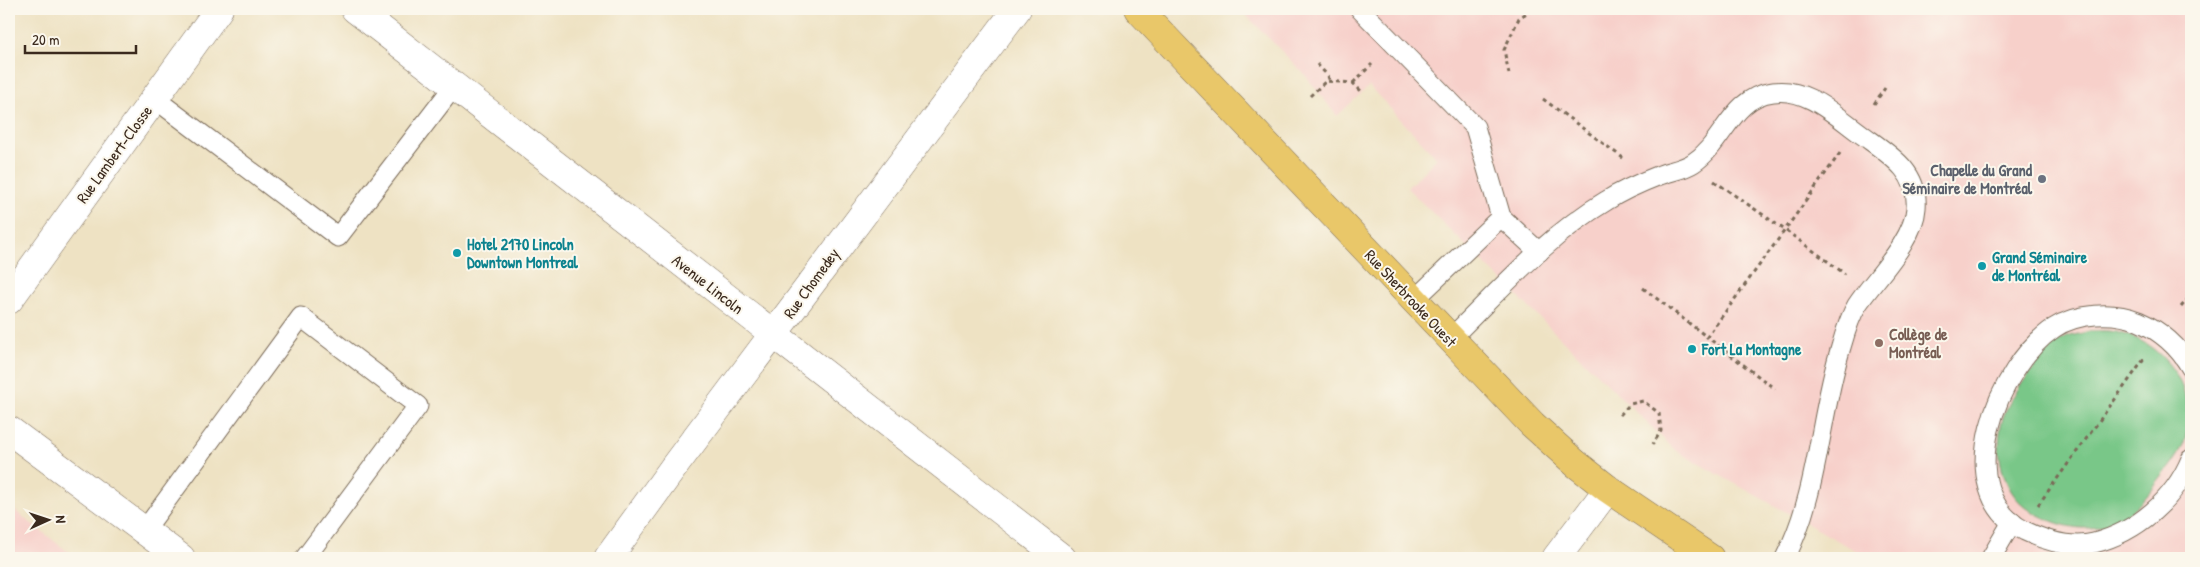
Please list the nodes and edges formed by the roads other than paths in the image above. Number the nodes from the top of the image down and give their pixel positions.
1 (219, 9) edge
2 (355, 9) edge
3 (1017, 9) edge
4 (1138, 9) edge
5 (1360, 9) edge
6 (454, 86) junction
7 (154, 98) junction
8 (1501, 217) junction
9 (1540, 252) junction
10 (9, 300) edge
11 (1414, 300) junction
12 (774, 334) junction
13 (1450, 339) junction
14 (2191, 368) edge
15 (9, 430) edge
16 (2191, 460) edge
17 (1608, 490) junction
18 (2012, 522) junction
19 (144, 531) junction
20 (2083, 552) edge
21 (181, 558) edge
22 (305, 558) edge
23 (608, 558) edge
24 (1062, 558) edge
25 (1556, 558) edge
26 (1710, 558) edge
27 (1785, 558) edge
28 (1991, 558) edge

1 - 7 street, Rue Lambert-Closse
2 - 6 street, Avenue Lincoln
3 - 12 street, Rue Chomedey
4 - 11 main road, Rue Sherbrooke Ouest
5 - 8 lane
6 - 7 lane
6 - 12 street, Avenue Lincoln
7 - 10 street, Rue Lambert-Closse
8 - 9 lane
8 - 11 lane
9 - 13 lane
9 - 27 lane
11 - 13 main road, Rue Sherbrooke Ouest
12 - 23 street, Rue Chomedey
12 - 24 street, Avenue Lincoln
13 - 17 main road, Rue Sherbrooke Ouest
14 - 18 lane
15 - 19 street
16 - 20 lane
17 - 25 street
17 - 26 main road, Rue Sherbrooke Ouest
18 - 20 lane
18 - 28 lane
19 - 21 street
19 - 22 lane

